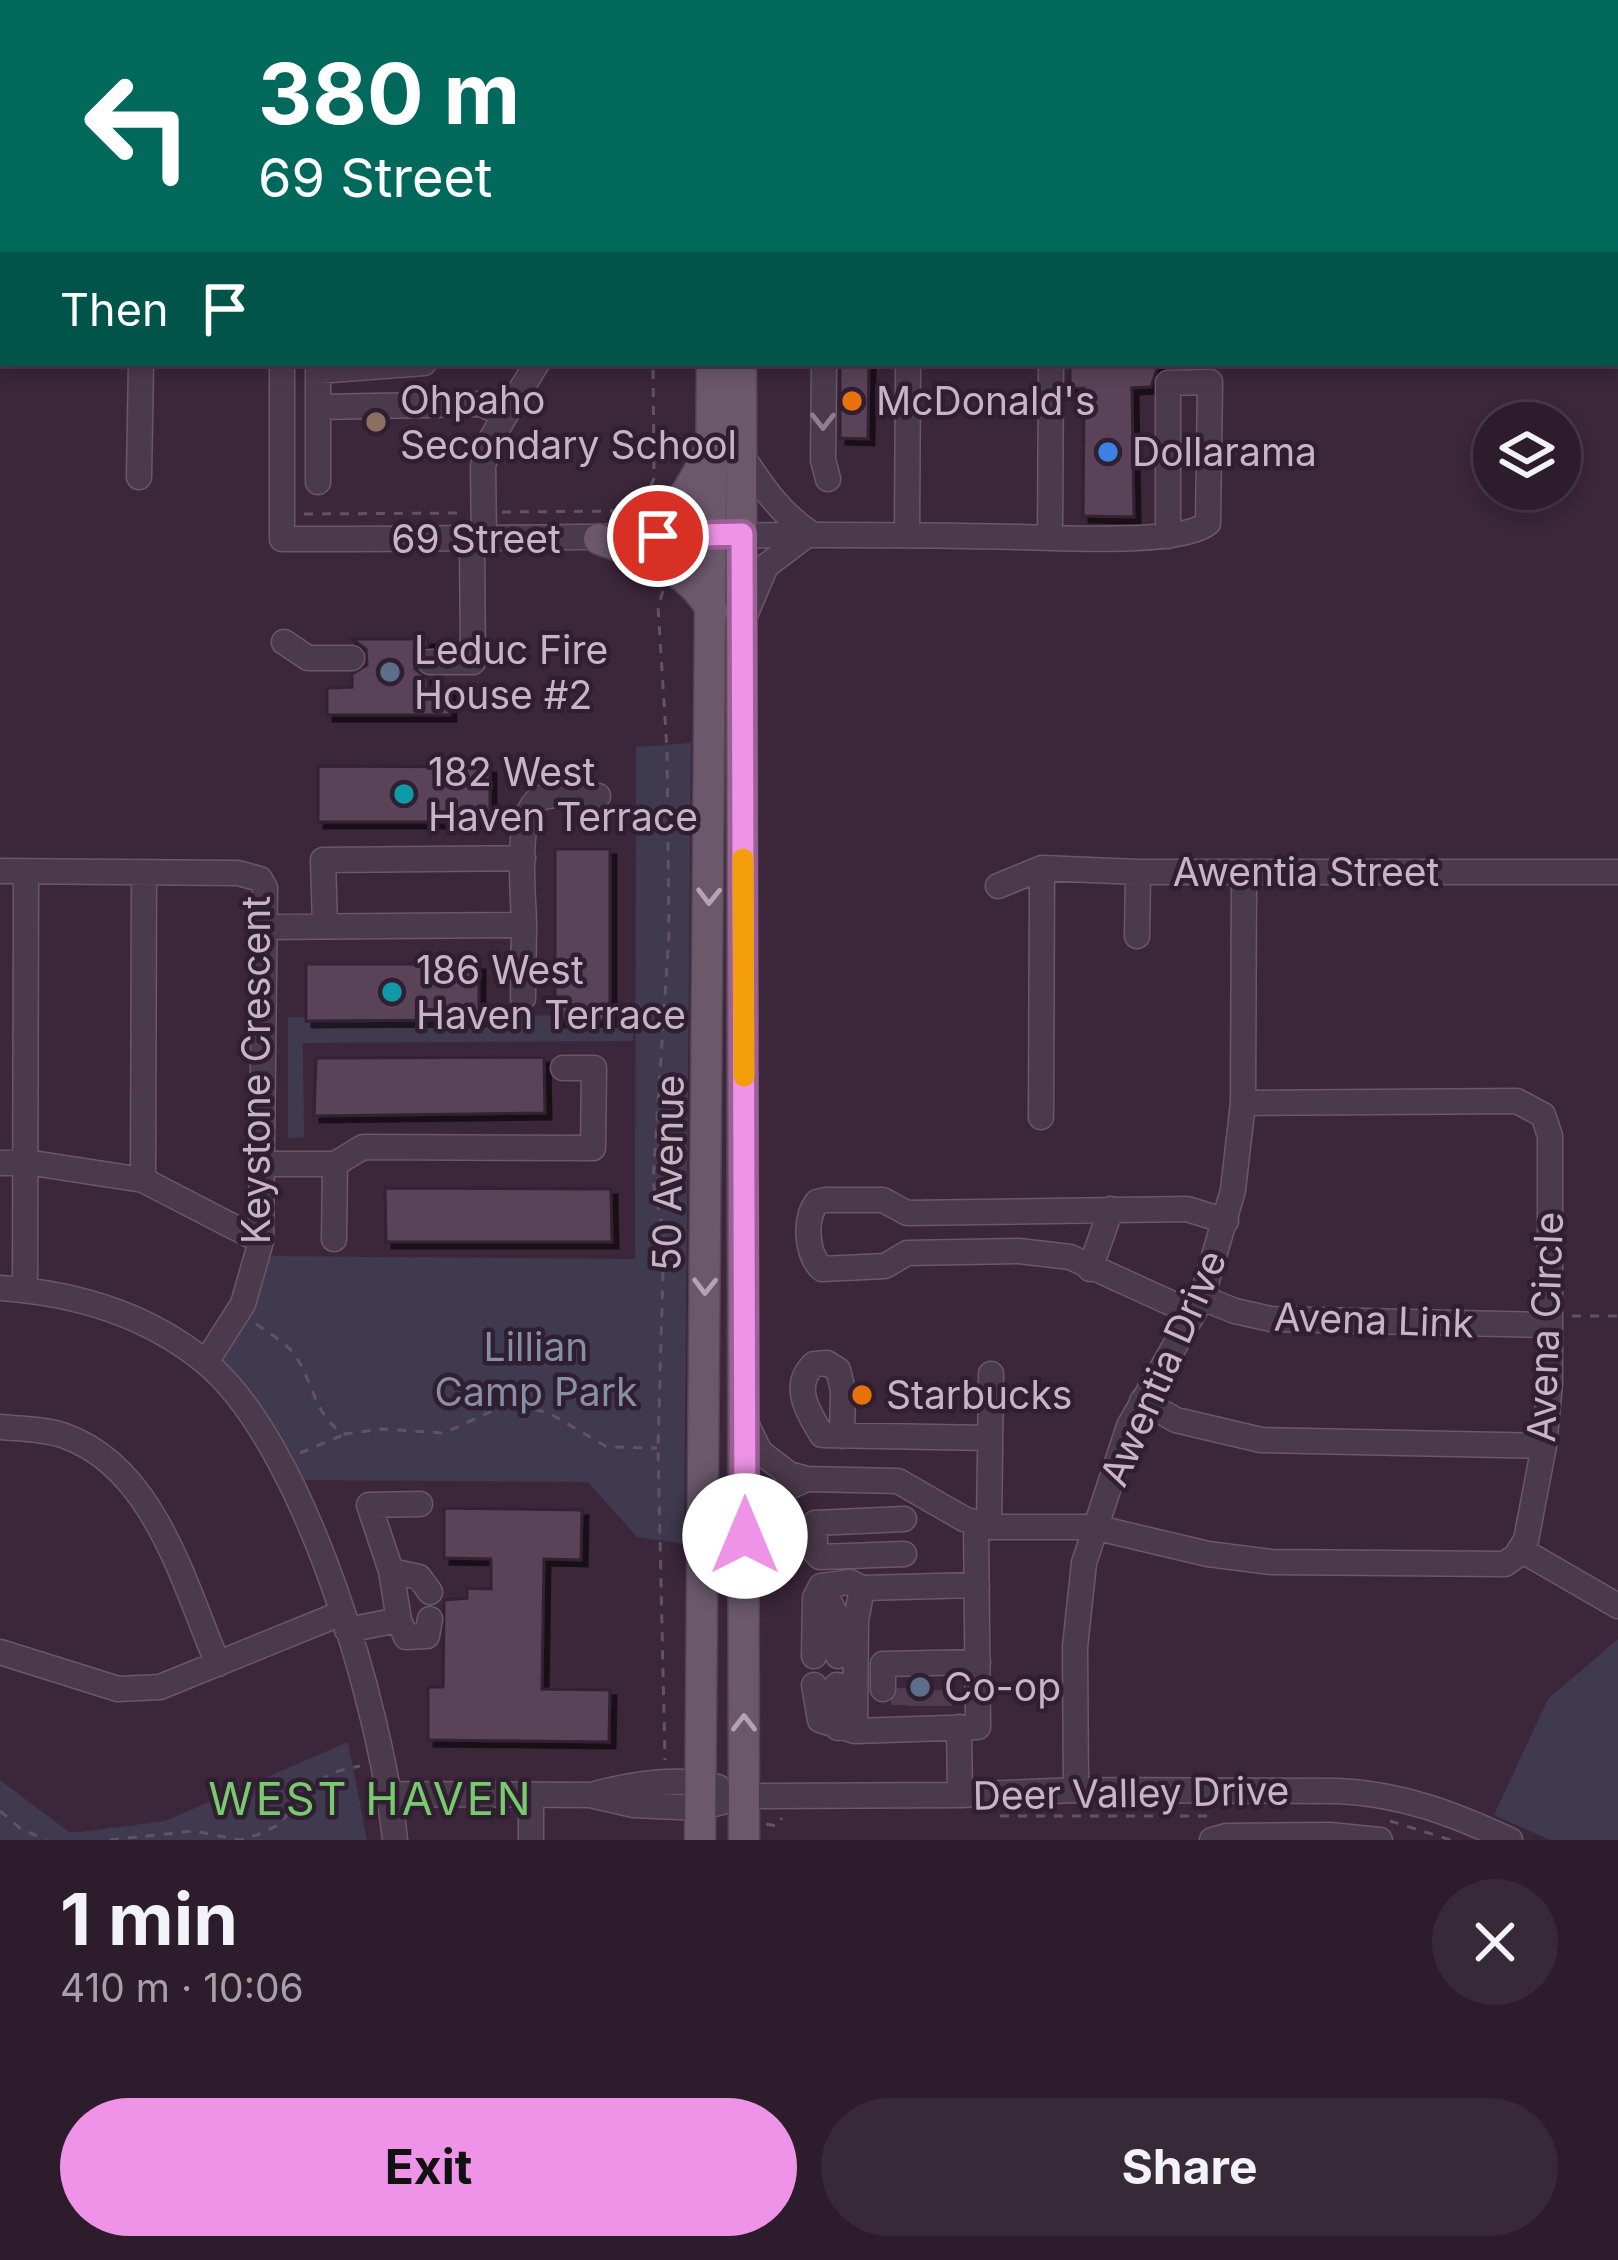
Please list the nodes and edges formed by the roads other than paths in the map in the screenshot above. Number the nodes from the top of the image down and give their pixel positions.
1 (141, 366) edge
2 (282, 366) edge
3 (713, 366) edge
4 (741, 366) edge
5 (824, 366) edge
6 (908, 366) edge
7 (1051, 366) edge
8 (318, 367) edge
9 (525, 370) edge
10 (318, 406) junction
11 (504, 416) junction
12 (727, 450) junction
13 (139, 477) dead end
14 (828, 479) dead end
15 (319, 482) dead end
16 (624, 523) junction
17 (810, 533) junction
18 (727, 534) junction
19 (907, 534) junction
20 (1168, 536) junction
21 (1050, 538) junction
22 (478, 540) junction
23 (712, 611) junction
24 (742, 627) junction
25 (284, 642) dead end
26 (352, 658) dead end
27 (430, 662) dead end
28 (598, 796) dead end
29 (523, 859) junction
30 (1042, 868) junction
31 (0, 872) edge
32 (26, 872) junction
33 (144, 872) junction
34 (1138, 872) junction
35 (1244, 872) junction
36 (1618, 872) edge
37 (998, 886) dead end
38 (524, 925) junction
39 (325, 926) junction
40 (264, 927) junction
41 (1137, 936) dead end
42 (523, 998) dead end
43 (563, 1068) dead end
44 (1243, 1103) junction
45 (1041, 1117) dead end
46 (13, 1162) edge
47 (262, 1164) junction
48 (335, 1164) junction
49 (143, 1180) junction
50 (1112, 1209) junction
51 (972, 1212) junction
52 (907, 1213) junction
53 (1226, 1221) junction
54 (334, 1238) dead end
55 (261, 1241) junction
56 (972, 1251) junction
57 (907, 1253) junction
58 (1090, 1268) junction
59 (12, 1289) edge
60 (1202, 1298) junction
61 (1549, 1321) junction
62 (206, 1362) junction
63 (991, 1374) dead end
64 (1142, 1400) junction
65 (745, 1421) junction
66 (0, 1427) edge
67 (832, 1436) dead end
68 (990, 1438) junction
69 (1544, 1446) junction
70 (807, 1479) junction
71 (904, 1484) junction
72 (420, 1504) dead end
73 (904, 1520) junction
74 (983, 1526) junction
75 (1094, 1527) junction
76 (745, 1536) junction
77 (1521, 1550) junction
78 (904, 1553) junction
79 (391, 1571) junction
80 (977, 1585) junction
81 (904, 1586) junction
82 (862, 1588) junction
83 (430, 1592) dead end
84 (1618, 1606) edge
85 (430, 1618) dead end
86 (399, 1620) junction
87 (345, 1621) junction
88 (0, 1652) edge
89 (836, 1659) junction
90 (978, 1662) junction
91 (218, 1664) junction
92 (825, 1685) dead end
93 (915, 1699) junction
94 (846, 1729) junction
95 (1076, 1790) junction
96 (390, 1794) junction
97 (530, 1795) junction
98 (700, 1795) junction
99 (961, 1795) junction
100 (744, 1796) junction
101 (395, 1840) edge
102 (531, 1840) edge
103 (700, 1840) edge
104 (744, 1840) edge
105 (1212, 1840) edge
106 (1380, 1840) edge
107 (1510, 1840) edge

1 - 13 street
2 - 22 street, 69 Street
3 - 12 main road, 50 Avenue
4 - 12 main road, 50 Avenue
5 -> 14 street
6 - 19 street
7 - 21 street
8 - 10 street
9 - 11 street
10 - 11 street
10 - 15 street
11 - 22 street
12 - 16 main road
12 - 17 street
12 - 18 main road, 50 Avenue
16 - 18 street, 69 Street
16 - 22 street, 69 Street
16 - 23 main road
17 - 18 street, 69 Street
17 - 19 street, 69 Street
17 - 24 street
18 - 23 main road, 50 Avenue
18 - 24 main road, 50 Avenue
19 - 21 street, 69 Street
20 - 20 street
20 - 21 street, 69 Street
22 - 27 street
23 -> 98 main road, 50 Avenue
24 - 65 main road, 50 Avenue
25 - 26 street
28 - 29 street
29 - 38 street
29 - 39 street
30 - 34 street, Awentia Street
30 - 37 street, Awentia Street
30 - 45 street
31 - 32 street, Keystone Crescent
32 - 33 street, Keystone Crescent
32 - 46 street
33 - 40 street, Keystone Crescent
33 - 49 street
34 - 35 street, Awentia Street
34 - 41 street
35 - 36 street, Awentia Street
35 - 44 street, Awentia Drive
38 - 39 street
38 - 42 street
39 - 40 street
40 - 47 street, Keystone Crescent
43 - 48 street
44 - 53 street, Awentia Drive
44 - 61 street, Avena Circle
46 - 49 street
46 - 59 street
47 - 48 street
47 - 55 street, Keystone Crescent
48 - 54 street
49 - 55 street
50 - 51 street
50 - 53 street
50 - 58 street
51 - 52 street
51 - 56 street
52 - 57 street
52 - 57 street
53 - 60 street, Awentia Drive
55 - 62 street, Keystone Crescent
56 - 57 street, Avena Link
56 - 58 street, Avena Link
58 - 60 street, Avena Link
59 - 62 street
60 - 61 street, Avena Link
60 - 64 street, Awentia Drive
61 - 69 street, Avena Circle
62 - 87 street
63 - 68 street
64 - 69 street
64 - 75 street, Awentia Drive
65 - 70 street
65 - 76 main road, 50 Avenue
66 - 91 street
67 - 68 street
68 - 74 street
69 - 77 street, Avena Circle
70 - 71 street
70 - 76 street
71 - 73 street
71 - 74 street
72 - 79 street
73 - 78 street
73 - 78 street
74 - 75 street
74 - 80 street
75 - 77 street
75 - 95 street, Awentia Drive
100 -> 76 main road, 50 Avenue
77 - 84 street
78 - 81 street
79 - 83 street
79 - 86 street
80 - 81 street
80 - 90 street
81 - 82 street
82 - 89 street
82 - 89 street
85 - 86 street
86 - 87 street
87 - 91 street
87 - 96 street
88 - 91 street
89 - 93 street
89 - 94 street
90 - 93 street
90 - 93 street
92 - 94 street
93 - 94 street
93 - 99 street
95 - 99 street, Deer Valley Drive
95 - 107 street, Deer Valley Drive
96 - 97 street, Deer Valley Drive
96 - 101 street
97 - 98 street, Deer Valley Drive
97 - 102 street
98 - 100 street, Deer Valley Drive
98 - 103 main road, 50 Avenue
99 - 100 street, Deer Valley Drive
100 - 104 main road, 50 Avenue
105 - 106 street

